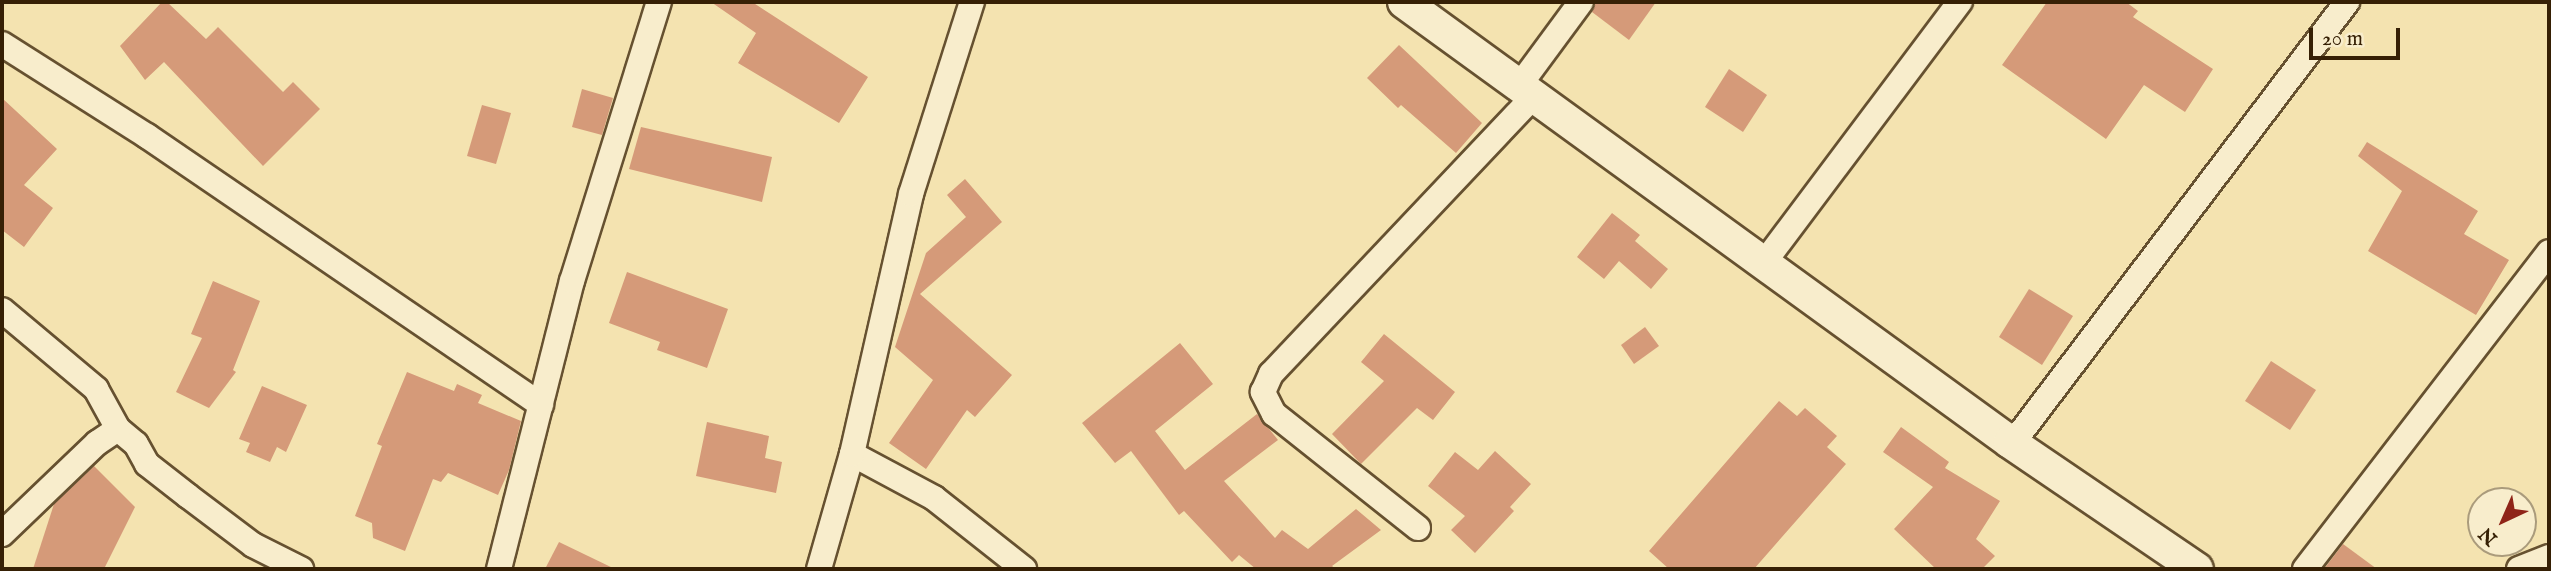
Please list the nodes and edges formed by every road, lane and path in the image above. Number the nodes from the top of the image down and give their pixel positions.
1 (659, 2) edge
2 (972, 2) edge
3 (1404, 2) edge
4 (1581, 2) edge
5 (1960, 2) edge
6 (2347, 2) edge
7 (2, 44) edge
8 (1527, 91) junction
9 (2549, 252) edge
10 (1763, 264) junction
11 (2, 310) edge
12 (541, 405) junction
13 (118, 429) junction
14 (2012, 444) junction
15 (852, 454) junction
16 (1418, 528) dead end
17 (2, 534) edge
18 (2549, 557) edge
19 (301, 569) edge
20 (499, 569) edge
21 (819, 569) edge
22 (1024, 569) edge
23 (2197, 569) edge
24 (2305, 569) edge
25 (2519, 569) edge

1 - 12 street
2 - 15 street
3 - 8 street
4 - 8 street
5 - 10 street
6 - 14 street
7 - 12 street
8 - 10 street
8 - 16 street
9 - 24 street
10 - 14 street
11 - 13 street
12 - 20 street
13 - 17 street
13 - 19 street
14 - 23 street
15 - 21 street
15 - 22 street
18 - 25 street

